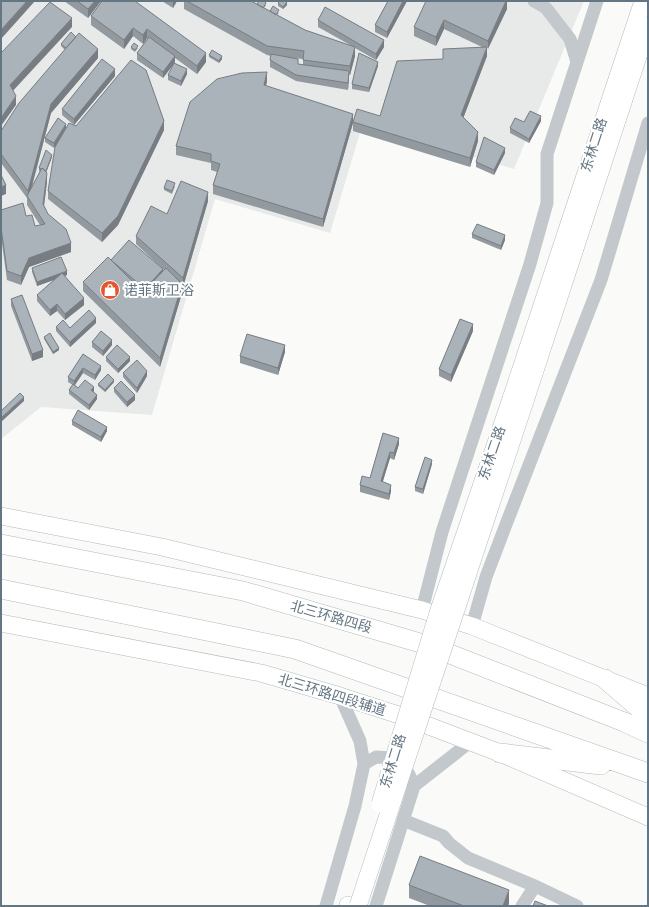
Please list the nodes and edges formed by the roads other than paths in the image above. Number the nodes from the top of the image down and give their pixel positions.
1 (534, 1) edge
2 (597, 1) edge
3 (643, 1) edge
4 (648, 26) edge
5 (577, 62) junction
6 (648, 123) edge
7 (518, 400) junction
8 (1, 516) edge
9 (1, 544) edge
10 (1, 590) edge
11 (422, 610) junction
12 (1, 623) edge
13 (472, 626) junction
14 (605, 679) junction
15 (340, 696) junction
16 (648, 696) edge
17 (648, 716) edge
18 (648, 733) edge
19 (470, 742) junction
20 (500, 753) junction
21 (364, 764) junction
22 (642, 771) edge
23 (414, 786) junction
24 (648, 817) edge
25 (403, 820) junction
26 (535, 886) junction
27 (326, 906) edge
28 (351, 906) edge
29 (376, 906) edge
30 (522, 906) edge
31 (577, 906) edge

1 - 5 street
2 - 5 street
3 - 7 main road, 东林二路
4 - 7 main road, 东林二路
5 - 11 street
6 - 13 street
7 - 28 main road, 东林二路, bridge
8 - 11 main road
9 - 18 highway, 北三环路四段
10 - 22 highway
11 - 13 main road
12 - 15 main road, 北三环路四段辅道
13 - 14 main road
14 - 16 main road
14 - 17 highway
15 - 19 main road, 北三环路四段辅道
15 - 21 street
19 - 20 main road, 北三环路四段辅道
19 - 23 street
20 - 22 highway
20 - 24 main road, 北三环路四段辅道
21 - 23 street
21 - 27 street
23 - 25 street
25 - 26 street
25 - 29 street
26 - 30 street
26 - 31 street

